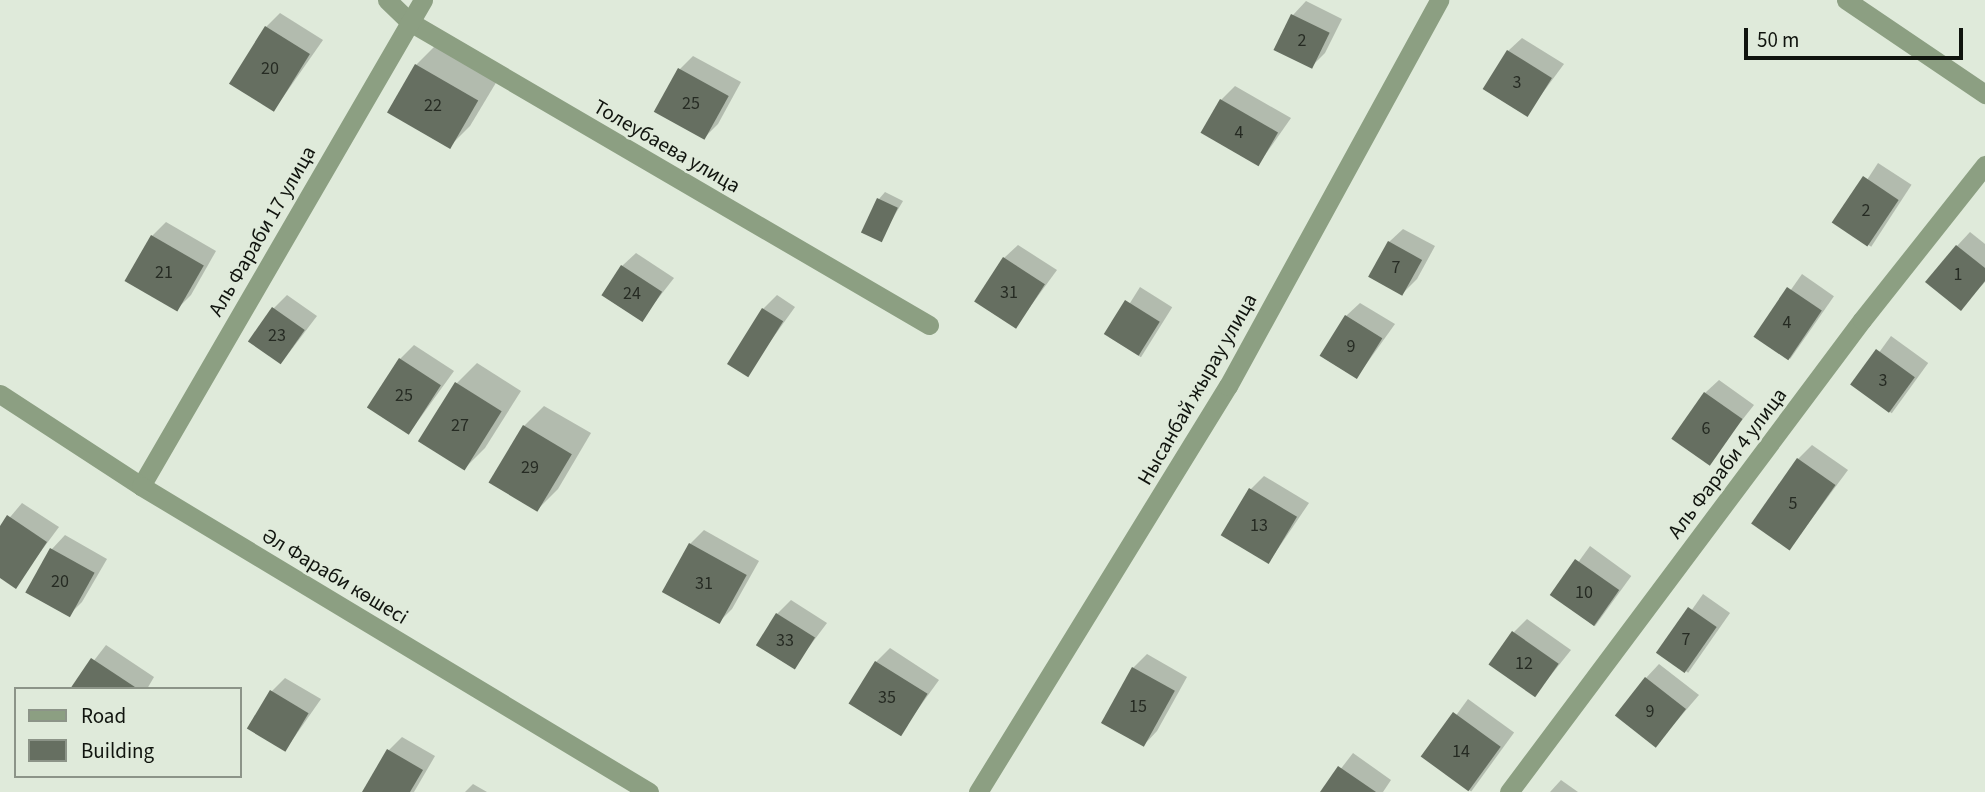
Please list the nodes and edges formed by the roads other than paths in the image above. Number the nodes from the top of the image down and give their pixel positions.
1 (387, 0) edge
2 (423, 0) edge
3 (1439, 0) edge
4 (1846, 0) edge
5 (410, 22) junction
6 (1985, 94) edge
7 (1985, 165) edge
8 (929, 325) dead end
9 (0, 394) edge
10 (141, 486) junction
11 (649, 792) edge
12 (978, 792) edge
13 (1509, 792) edge

1 - 5 street, Толеубаева улица
2 - 5 street, Аль Фараби 17 улица
3 - 12 street, Нысанбай жырау улица
4 - 6 street
5 - 8 street, Толеубаева улица
5 - 10 street, Аль Фараби 17 улица
7 - 13 street, Аль Фараби 4 улица
9 - 10 street, Әл Фараби көшесі
10 - 11 street, Әл Фараби көшесі

